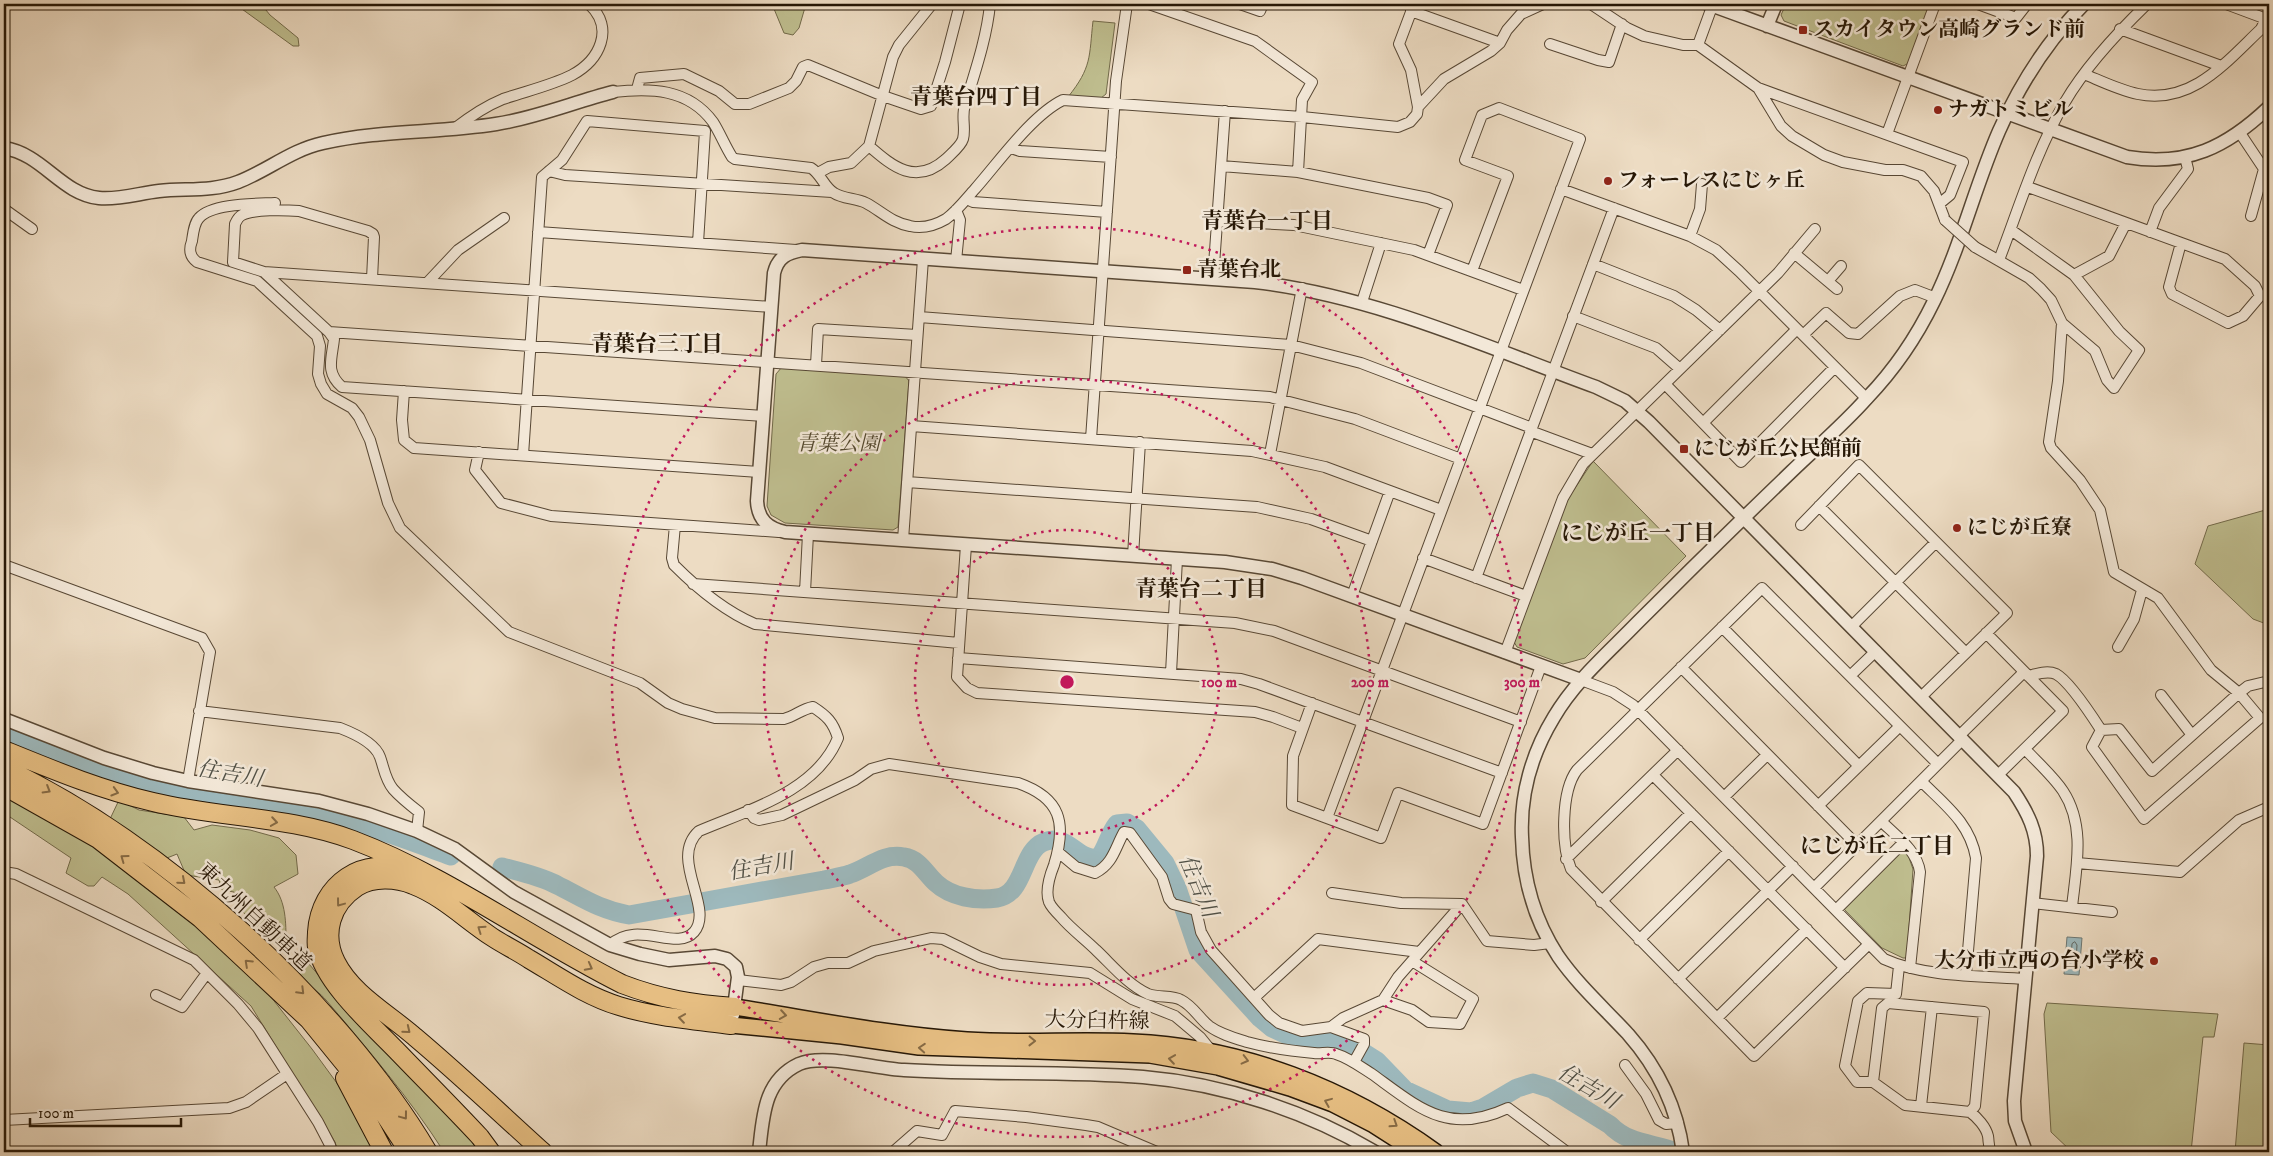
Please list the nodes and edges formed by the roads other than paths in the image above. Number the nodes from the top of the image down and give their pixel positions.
1 (589, 4) edge
2 (932, 4) edge
3 (960, 4) edge
4 (990, 4) edge
5 (1127, 4) edge
6 (1149, 4) edge
7 (1240, 4) edge
8 (1263, 4) edge
9 (1539, 4) edge
10 (1590, 4) edge
11 (1711, 4) edge
12 (1776, 4) edge
13 (1936, 4) edge
14 (1978, 4) edge
15 (2027, 4) edge
16 (2084, 4) edge
17 (2148, 4) edge
18 (2226, 4) edge
19 (1413, 7) edge
20 (2267, 19) edge
21 (1622, 24) junction
22 (1768, 26) junction
23 (2120, 29) junction
24 (1500, 43) junction
25 (1550, 44) dead end
26 (1698, 45) junction
27 (2221, 66) junction
28 (2084, 74) junction
29 (1908, 78) junction
30 (1758, 88) junction
31 (637, 90) junction
32 (613, 92) joint
33 (883, 96) junction
34 (1115, 104) junction
35 (1418, 107) junction
36 (2269, 108) edge
37 (1225, 111) junction
38 (2007, 114) junction
39 (1302, 117) junction
40 (453, 129) junction
41 (2050, 130) junction
42 (2240, 133) junction
43 (1887, 134) junction
44 (869, 146) junction
45 (4, 148) edge
46 (1011, 148) junction
47 (1111, 157) junction
48 (2185, 157) junction
49 (1221, 166) junction
50 (549, 171) junction
51 (1298, 172) junction
52 (818, 173) junction
53 (702, 183) junction
54 (1702, 184) dead end
55 (2028, 187) junction
56 (1561, 189) junction
57 (832, 192) junction
58 (966, 199) junction
59 (276, 203) dead end
60 (1939, 204) junction
61 (1614, 208) junction
62 (4, 209) edge
63 (956, 210) junction
64 (1107, 212) junction
65 (2251, 216) dead end
66 (504, 218) dead end
67 (1217, 221) junction
68 (2126, 223) junction
69 (32, 229) dead end
70 (1815, 229) dead end
71 (2011, 230) junction
72 (538, 232) junction
73 (2150, 232) junction
74 (1690, 236) junction
75 (698, 243) junction
76 (1381, 243) junction
77 (2180, 243) junction
78 (776, 249) junction
79 (802, 250) junction
80 (1794, 254) junction
81 (1428, 255) junction
82 (923, 259) junction
83 (1999, 260) junction
84 (956, 261) junction
85 (1592, 264) junction
86 (1841, 266) dead end
87 (1103, 271) junction
88 (1472, 271) junction
89 (264, 272) junction
90 (774, 273) junction
91 (2074, 275) junction
92 (372, 279) junction
93 (1213, 279) junction
94 (1828, 281) junction
95 (427, 283) junction
96 (1302, 288) junction
97 (1837, 289) dead end
98 (533, 290) junction
99 (1523, 290) junction
100 (1760, 291) junction
101 (1936, 298) junction
102 (1362, 302) junction
103 (772, 307) junction
104 (1573, 316) junction
105 (919, 317) junction
106 (2062, 323) junction
107 (1099, 329) junction
108 (1720, 330) junction
109 (329, 332) junction
110 (1800, 332) junction
111 (917, 335) junction
112 (530, 345) junction
113 (1291, 345) junction
114 (1500, 352) junction
115 (768, 362) junction
116 (816, 365) junction
117 (1835, 367) junction
118 (1680, 369) junction
119 (1553, 371) junction
120 (915, 372) junction
121 (1665, 384) junction
122 (1095, 385) junction
123 (404, 391) junction
124 (526, 399) junction
125 (1281, 399) junction
126 (1867, 399) junction
127 (1479, 408) junction
128 (1636, 411) junction
129 (764, 416) junction
130 (1703, 423) junction
131 (911, 426) junction
132 (1531, 429) junction
133 (1091, 439) junction
134 (1140, 442) junction
135 (479, 452) junction
136 (1270, 454) junction
137 (1592, 454) junction
138 (523, 455) junction
139 (1460, 459) junction
140 (760, 472) junction
141 (907, 482) junction
142 (1390, 491) junction
143 (1137, 498) junction
144 (757, 501) junction
145 (1820, 506) junction
146 (1442, 510) junction
147 (1744, 518) junction
148 (675, 525) junction
149 (1801, 525) dead end
150 (755, 530) junction
151 (785, 532) junction
152 (808, 534) junction
153 (903, 540) junction
154 (1372, 541) junction
155 (1936, 542) junction
156 (966, 545) junction
157 (1133, 556) junction
158 (1423, 558) junction
159 (1177, 559) junction
160 (4, 565) edge
161 (1476, 578) junction
162 (1895, 582) junction
163 (694, 584) junction
164 (2142, 590) junction
165 (805, 592) junction
166 (1352, 596) junction
167 (1526, 596) junction
168 (962, 603) junction
169 (1402, 615) junction
170 (1174, 618) junction
171 (1851, 626) junction
172 (1722, 627) junction
173 (1986, 633) junction
174 (959, 643) junction
175 (2118, 647) dead end
176 (1876, 651) junction
177 (1505, 653) junction
178 (1966, 653) junction
179 (958, 658) junction
180 (1541, 666) junction
181 (1681, 667) junction
182 (1382, 671) junction
183 (1171, 673) junction
184 (2026, 674) junction
185 (1850, 676) junction
186 (1581, 680) junction
187 (2269, 681) edge
188 (2239, 693) junction
189 (2160, 696) dead end
190 (1921, 697) junction
191 (1312, 703) junction
192 (199, 710) junction
193 (1638, 710) junction
194 (4, 720) edge
195 (1362, 722) junction
196 (1521, 722) junction
197 (1900, 726) junction
198 (1302, 728) junction
199 (2101, 730) junction
200 (2192, 735) junction
201 (1961, 738) junction
202 (2025, 748) junction
203 (4, 750) edge
204 (1678, 750) junction
205 (1767, 755) junction
206 (1938, 764) junction
207 (1859, 766) junction
208 (4, 768) edge
209 (1502, 773) junction
210 (1653, 774) junction
211 (1998, 775) junction
212 (188, 781) junction
213 (1921, 781) junction
214 (4, 786) edge
215 (1724, 797) junction
216 (1818, 806) junction
217 (2269, 807) edge
218 (748, 810) junction
219 (1691, 813) junction
220 (1327, 818) junction
221 (1881, 820) junction
222 (417, 831) junction
223 (1903, 843) junction
224 (1857, 845) junction
225 (1058, 850) junction
226 (1729, 851) junction
227 (1566, 859) junction
228 (2077, 863) junction
229 (1793, 866) junction
230 (4, 872) edge
231 (1814, 888) junction
232 (1768, 891) junction
233 (1332, 893) dead end
234 (462, 894) junction
235 (1601, 902) junction
236 (2032, 903) junction
237 (1462, 904) junction
238 (2072, 907) junction
239 (1836, 910) junction
240 (2112, 912) dead end
241 (1807, 929) junction
242 (1639, 940) junction
243 (1550, 943) junction
244 (1869, 944) junction
245 (610, 945) junction
246 (1419, 952) junction
247 (1412, 961) junction
248 (1899, 966) junction
249 (1845, 968) junction
250 (1910, 968) junction
251 (207, 973) junction
252 (1966, 974) junction
253 (1678, 979) junction
254 (2025, 979) junction
255 (738, 980) junction
256 (156, 996) dead end
257 (1254, 998) junction
258 (1383, 1000) junction
259 (735, 1007) junction
260 (1932, 1007) junction
261 (1717, 1018) junction
262 (309, 1020) junction
263 (730, 1025) junction
264 (1331, 1028) junction
265 (1213, 1059) junction
266 (1355, 1059) junction
267 (1625, 1065) dead end
268 (287, 1074) junction
269 (1873, 1082) junction
270 (1921, 1106) junction
271 (1970, 1112) junction
272 (4, 1120) edge
273 (1678, 1123) junction
274 (1682, 1147) edge
275 (2022, 1151) edge
276 (332, 1152) edge
277 (384, 1152) edge
278 (409, 1152) edge
279 (428, 1152) edge
280 (491, 1152) edge
281 (543, 1152) edge
282 (759, 1152) edge
283 (893, 1152) edge
284 (1157, 1152) edge
285 (1375, 1152) edge
286 (1416, 1152) edge
287 (1436, 1152) edge
288 (1567, 1152) edge
289 (1991, 1152) edge

1 - 40 street
2 - 33 street
3 - 33 street
4 - 44 street
5 - 34 street
6 - 39 street
7 - 8 street
9 - 24 street
10 - 21 street
11 - 22 street
11 - 26 street
12 - 22 street
13 - 29 street
14 - 15 street
16 - 38 street
17 - 23 street
18 - 20 street
19 - 24 street
19 - 35 street
20 - 27 street
21 - 25 street
21 - 26 street
22 - 29 street
23 - 27 street
23 - 28 street
24 - 35 street
26 - 30 street
27 - 28 street
28 - 41 street
29 - 38 street
29 - 43 street
30 - 43 street
30 - 60 street
31 - 32 street
31 - 33 street
31 - 52 street
32 - 40 street
33 - 44 street
34 - 37 street
34 - 46 street
34 - 47 street
35 - 39 street
36 - 42 street
37 - 39 street
37 - 49 street
38 - 41 street
38 - 101 street
39 - 51 street
40 - 45 street
41 - 48 street
41 - 55 street
42 - 48 street
42 - 65 street
43 - 60 street
44 - 52 street
46 - 47 street
46 - 58 street
47 - 64 street
48 - 73 street
49 - 51 street
49 - 67 street
50 - 53 street
50 - 53 street
50 - 72 street
51 - 81 street
52 - 57 street
53 - 57 street
53 - 75 street
54 - 74 street
55 - 68 street
55 - 71 street
56 - 61 street
56 - 88 street
56 - 99 street
57 - 63 street
58 - 63 street
58 - 64 street
59 - 218 street
60 - 83 street, bridge
61 - 74 street
61 - 85 street
62 - 69 street
63 - 84 street
64 - 87 street
66 - 95 street
67 - 76 street
67 - 93 street
68 - 73 street
68 - 91 street
70 - 80 street
71 - 83 street
71 - 91 street
72 - 75 street
72 - 98 street
73 - 77 street
74 - 100 street
75 - 78 street
76 - 81 street
76 - 102 street
77 - 77 street
78 - 79 street
78 - 90 street
79 - 82 street
79 - 90 street
80 - 94 street
80 - 100 street
81 - 88 street
82 - 84 street
82 - 105 street
83 - 106 street
84 - 87 street
85 - 104 street
85 - 108 street
86 - 94 street
87 - 93 street
87 - 107 street
88 - 99 street
89 - 92 street
89 - 92 street
89 - 109 street
90 - 103 street
91 - 106 street
92 - 95 street
93 - 96 street
94 - 97 street
95 - 98 street
96 - 102 street
96 - 113 street
98 - 103 street
98 - 112 street
99 - 114 street
100 - 108 street
100 - 110 street
101 - 110 street
101 - 126 street
102 - 114 street
103 - 115 street
104 - 118 street
104 - 119 street
105 - 107 street
105 - 111 street
106 - 164 street
107 - 113 street
107 - 122 street
108 - 118 street
109 - 112 street
109 - 123 street
110 - 117 street
110 - 130 street
111 - 116 street
111 - 120 street
112 - 115 street
112 - 124 street
113 - 125 street
113 - 127 street
114 - 119 street
114 - 127 street
115 - 116 street
115 - 129 street
116 - 120 street
117 - 126 street
117 - 130 street
118 - 121 street
119 - 128 street
119 - 132 street
120 - 122 street
120 - 131 street
121 - 128 street
121 - 130 street
122 - 125 street
122 - 133 street
123 - 124 street
123 - 135 street
124 - 129 street
124 - 138 street
125 - 136 street
125 - 139 street
126 - 147 street
127 - 132 street
127 - 139 street
128 - 137 street
128 - 147 street
129 - 140 street
131 - 133 street
131 - 141 street
132 - 137 street
132 - 161 street
133 - 134 street
134 - 136 street
134 - 143 street
135 - 138 street
135 - 148 street
136 - 142 street
137 - 167 street
138 - 140 street
139 - 146 street
140 - 144 street
141 - 143 street
141 - 153 street
142 - 146 street
142 - 154 street
143 - 154 street
143 - 157 street
144 - 150 street
144 - 151 street
145 - 149 street
145 - 155 street
145 - 162 street
146 - 158 street
147 - 171 street
147 - 186 street
148 - 150 street
148 - 163 street
150 - 151 street
151 - 152 street
152 - 153 street
152 - 165 street
153 - 156 street
154 - 166 street
155 - 162 street
155 - 173 street
156 - 157 street
156 - 168 street
157 - 159 street
158 - 161 street
158 - 169 street
159 - 166 street
159 - 170 street
160 - 192 street
161 - 167 street
162 - 171 street
162 - 178 street
163 - 165 street
163 - 174 street
164 - 175 street
164 - 188 street
165 - 168 street
166 - 169 street
167 - 177 street
168 - 170 street
168 - 174 street
169 - 177 street
169 - 182 street
170 - 182 street
170 - 183 street
171 - 176 street
172 - 181 street
172 - 185 street
172 - 207 street
173 - 178 street
173 - 184 street
174 - 179 street
176 - 185 street
176 - 190 street
177 - 180 street
178 - 190 street
179 - 183 street
179 - 198 street
180 - 186 street
180 - 196 street
181 - 193 street
181 - 205 street
182 - 195 street
182 - 196 street
183 - 191 street
184 - 199 street
184 - 201 street
184 - 202 street
185 - 197 street
186 - 193 street
186 - 243 street
187 - 188 street
188 - 199 street
188 - 200 street
189 - 200 street
190 - 201 street
191 - 195 street
191 - 198 street
192 - 212 street
192 - 222 street
193 - 204 street
193 - 227 street
194 - 212 street
195 - 209 street
195 - 220 street
196 - 209 street
197 - 206 street
197 - 207 street
198 - 220 street
199 - 200 street
201 - 206 street
201 - 211 street
202 - 211 street
202 - 228 street
203 -> 234 highway
204 - 210 street
204 - 215 street
205 - 215 street
205 - 216 street
206 - 213 street
207 - 216 street
208 -> 279 highway, 東九州自動車道
209 - 220 street
210 - 219 street
210 - 227 street
211 - 236 street
212 - 222 street
213 - 221 street
213 - 252 street
262 -> 214 highway, 東九州自動車道
215 - 229 street
216 - 224 street
217 - 228 street
218 - 225 street
218 - 245 street
219 - 226 street
219 - 235 street
221 - 223 street
221 - 224 street
222 - 245 street
223 - 239 street
223 - 250 street
224 - 231 street
225 - 257 street
225 - 266 street
226 - 232 street
226 - 242 street
227 - 235 street
228 - 238 street
229 - 231 street
229 - 232 street
230 - 251 street
231 - 239 street
232 - 241 street
232 - 253 street
233 - 237 street
234 -> 259 highway
234 - 280 highway
235 - 242 street
236 - 238 street
236 - 254 street
237 - 243 street
237 - 246 street
238 - 240 street
239 - 244 street
241 - 249 street
241 - 261 street
242 - 253 street
243 - 273 street
244 - 248 street
244 - 249 street
245 - 255 street
246 - 247 street
246 - 257 street
247 - 258 street
247 - 258 street
248 - 250 street
248 - 269 street
249 - 261 street
250 - 252 street
251 - 256 street
251 - 268 street
252 - 254 street
253 - 261 street
254 - 275 street
255 - 259 street
255 - 265 street
257 - 264 street
258 - 264 street
259 - 263 street
259 -> 265 main road, 大分臼杵線
260 - 269 street
260 - 270 street
260 - 271 street
262 - 277 highway
262 - 278 highway, 東九州自動車道
265 -> 263 main road, 大分臼杵線
263 -> 281 highway
264 - 266 street
286 -> 265 main road, 大分臼杵線
265 -> 287 main road, 大分臼杵線
266 - 288 street
267 - 273 street
268 - 272 street
268 - 276 street
269 - 270 street
270 - 271 street
271 - 289 street
273 - 274 street
282 - 285 street
283 - 284 street

